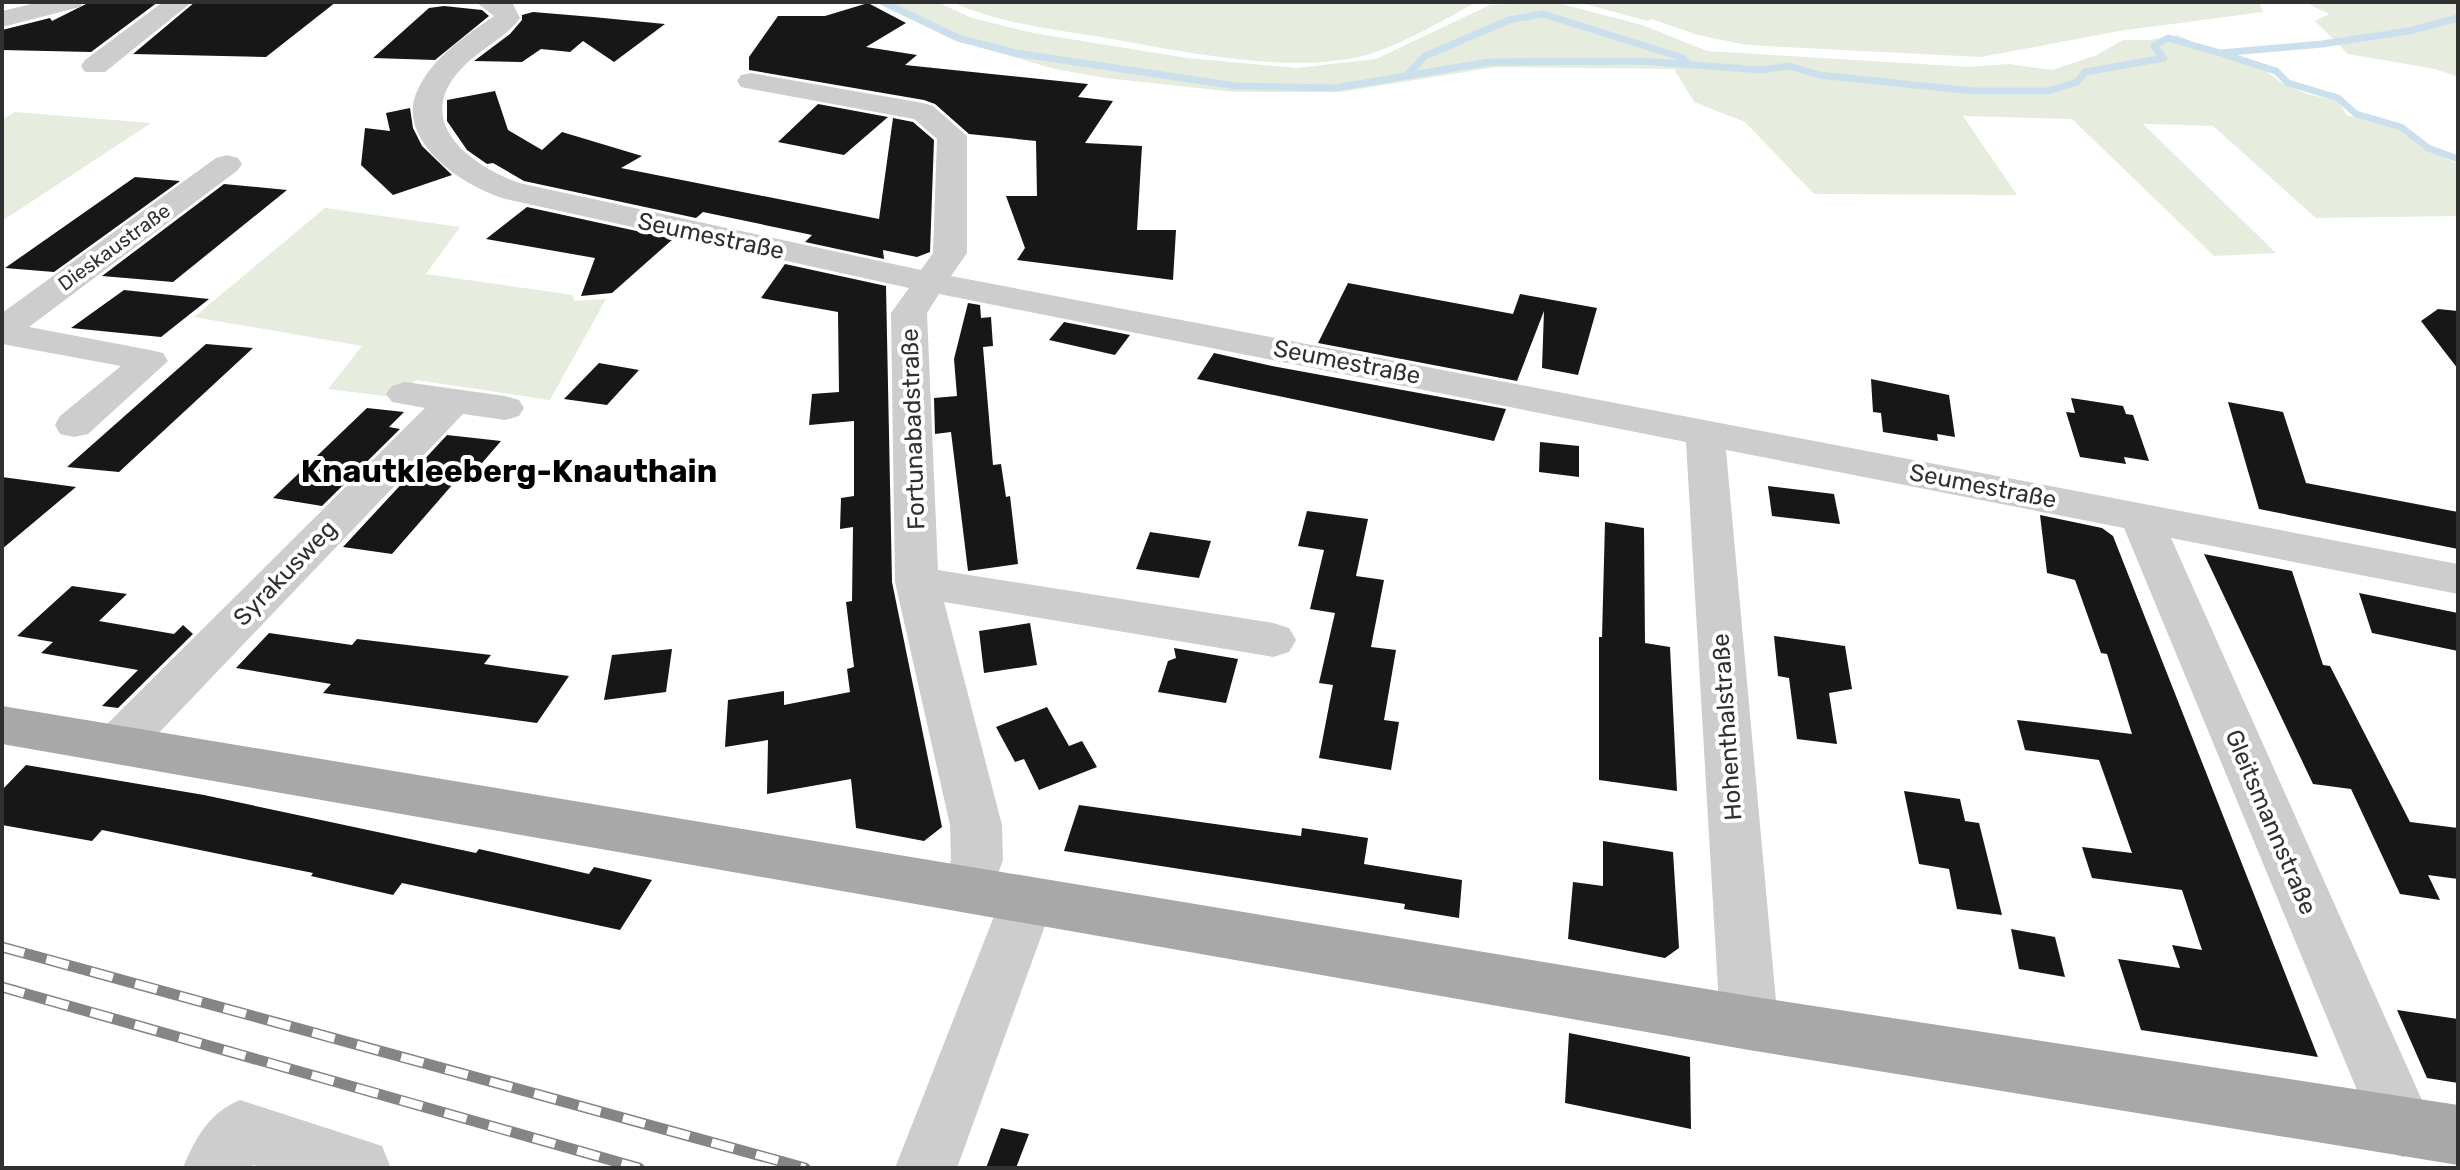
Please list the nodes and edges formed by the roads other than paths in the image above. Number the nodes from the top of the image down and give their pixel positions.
1 (71, 2) edge
2 (179, 2) edge
3 (489, 2) edge
4 (2, 19) edge
5 (95, 66) dead end
6 (751, 81) dead end
7 (227, 164) dead end
8 (929, 282) junction
9 (2, 332) edge
10 (405, 394) dead end
11 (454, 401) junction
12 (505, 408) dead end
13 (74, 425) dead end
14 (1705, 432) junction
15 (2140, 516) junction
16 (2458, 579) edge
17 (917, 582) junction
18 (1273, 640) dead end
19 (2, 725) edge
20 (117, 745) junction
21 (967, 890) junction
22 (1027, 901) junction
23 (1749, 1023) junction
24 (2430, 1131) edge
25 (214, 1168) edge
26 (360, 1168) edge
27 (926, 1168) edge

1 - 4 street
2 - 5 street
3 - 8 street, Seumestraße
6 - 8 street, Fortunabadstraße
7 - 9 street, Dieskaustraße
8 - 14 street, Seumestraße
8 - 17 street, Fortunabadstraße
9 - 13 street, Dieskaustraße
10 - 11 street
11 - 12 street
11 - 20 street, Syrakusweg
14 - 15 street, Seumestraße
14 - 23 street, Hohenthalstraße
15 - 16 street, Seumestraße
15 - 24 street, Gleitsmannstraße
17 - 18 street
17 - 21 street, Fortunabadstraße
19 - 20 main road
20 - 21 main road
21 - 22 main road
22 - 23 main road
22 - 27 street
23 - 24 main road
25 - 26 street

